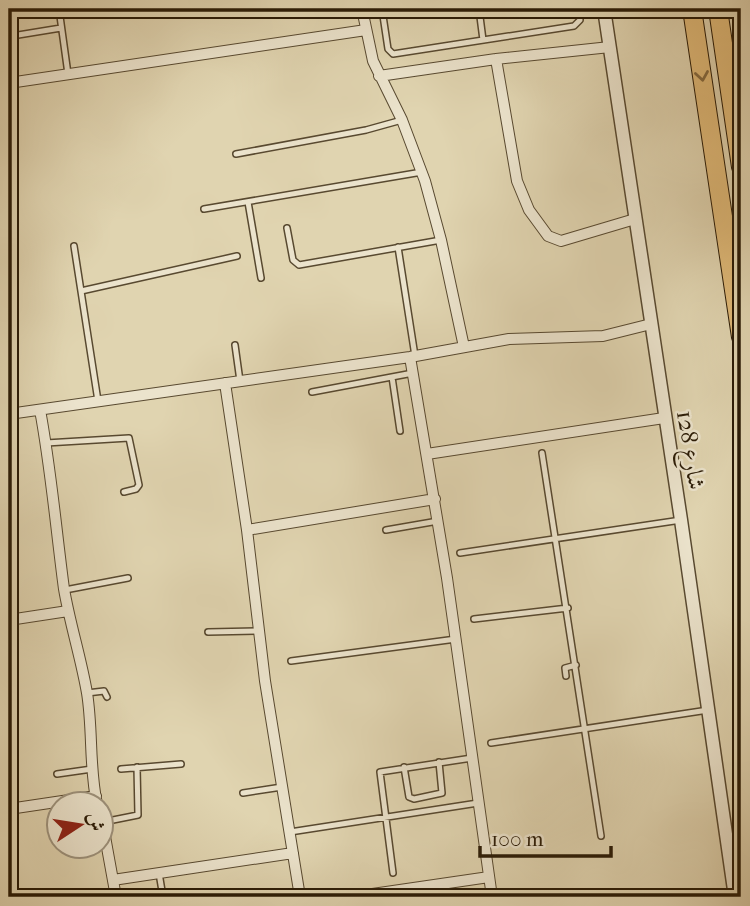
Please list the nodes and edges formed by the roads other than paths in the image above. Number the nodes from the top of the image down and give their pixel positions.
1 (59, 9) edge
2 (111, 9) edge
3 (362, 9) edge
4 (382, 9) edge
5 (479, 9) edge
6 (579, 9) edge
7 (604, 9) edge
8 (692, 9) edge
9 (718, 9) edge
10 (100, 12) dead end
11 (61, 28) junction
12 (366, 30) junction
13 (12, 36) dead end
14 (483, 40) junction
15 (610, 47) junction
16 (496, 59) junction
17 (68, 74) junction
18 (380, 76) junction
19 (9, 83) edge
20 (402, 120) junction
21 (236, 154) dead end
22 (741, 167) edge
23 (422, 172) junction
24 (248, 202) junction
25 (204, 209) dead end
26 (635, 219) junction
27 (287, 228) dead end
28 (441, 240) junction
29 (74, 246) dead end
30 (398, 247) junction
31 (237, 256) dead end
32 (261, 278) dead end
33 (81, 291) junction
34 (652, 324) junction
35 (741, 337) edge
36 (234, 345) dead end
37 (464, 348) junction
38 (413, 356) junction
39 (413, 373) junction
40 (392, 377) junction
41 (240, 381) junction
42 (225, 383) junction
43 (312, 392) dead end
44 (98, 401) junction
45 (40, 410) junction
46 (9, 414) edge
47 (664, 418) junction
48 (400, 431) dead end
49 (46, 443) junction
50 (542, 453) dead end
51 (427, 454) junction
52 (124, 492) dead end
53 (435, 499) junction
54 (681, 520) junction
55 (439, 521) junction
56 (247, 530) junction
57 (386, 530) dead end
58 (557, 540) junction
59 (460, 553) dead end
60 (128, 578) dead end
61 (65, 590) junction
62 (568, 608) junction
63 (68, 611) junction
64 (474, 619) dead end
65 (9, 620) edge
66 (258, 631) junction
67 (208, 632) dead end
68 (456, 639) junction
69 (291, 661) dead end
70 (576, 665) junction
71 (566, 676) dead end
72 (87, 693) junction
73 (107, 697) dead end
74 (708, 710) junction
75 (586, 729) junction
76 (491, 743) dead end
77 (472, 758) junction
78 (439, 762) junction
79 (181, 764) dead end
80 (137, 767) junction
81 (404, 767) junction
82 (92, 769) junction
83 (121, 769) dead end
84 (57, 774) dead end
85 (282, 787) junction
86 (95, 790) edge
87 (243, 793) dead end
88 (478, 803) junction
89 (46, 805) edge
90 (9, 809) edge
91 (385, 817) junction
92 (116, 819) edge
93 (290, 832) junction
94 (601, 836) dead end
95 (293, 853) junction
96 (109, 860) edge
97 (159, 873) junction
98 (393, 873) dead end
99 (489, 877) junction
100 (113, 880) junction
101 (116, 897) edge
102 (163, 897) edge
103 (300, 897) edge
104 (352, 897) edge
105 (492, 897) edge
106 (735, 897) edge

1 - 11 lane
2 - 10 lane
3 - 12 street
4 - 14 lane
5 - 14 lane
6 - 14 lane
7 - 15 street, شارع 128
8 -> 35 highway
9 - 22 highway
11 - 13 lane
11 - 17 lane
12 - 17 street
12 - 18 street
15 - 16 street
15 - 26 street, شارع 128
16 - 18 street
16 - 26 street
17 - 19 street
18 - 20 street
20 - 21 lane
20 - 23 street
23 - 24 lane
23 - 28 street
24 - 25 lane
24 - 32 lane
26 - 34 street, شارع 128
27 - 30 lane
28 - 30 lane
28 - 37 street
29 - 33 lane
30 - 38 lane
31 - 33 lane
33 - 44 lane
34 - 37 street
34 - 47 street, شارع 128
36 - 41 lane
37 - 38 street
38 - 39 street
38 - 41 street
39 - 40 lane
39 - 51 street
40 - 43 lane
40 - 48 lane
41 - 42 street
42 - 44 street
42 - 56 street
44 - 45 street
45 - 46 street
45 - 49 street
47 - 51 street
47 - 54 street, شارع 128
49 - 52 lane
49 - 61 street
50 - 58 lane
51 - 53 street
53 - 55 street
53 - 56 street
54 - 58 lane
54 - 74 street, شارع 128
55 - 57 lane
55 - 68 street
56 - 66 street
58 - 59 lane
58 - 62 lane
60 - 61 lane
61 - 63 street
62 - 64 lane
62 - 70 lane
63 - 65 street
63 - 72 street
66 - 67 lane
66 - 85 street
68 - 69 lane
68 - 77 street
70 - 71 lane
70 - 75 lane
72 - 73 lane
72 - 82 street
74 - 75 lane
74 - 106 street, شارع 128
75 - 76 lane
75 - 94 lane
77 - 78 lane
77 - 88 street
78 - 81 lane
78 - 81 lane
79 - 80 lane
80 - 83 lane
80 - 92 lane
81 - 91 lane
82 - 84 lane
82 - 86 street
85 - 87 lane
85 - 93 street
88 - 91 lane
88 - 99 street
89 - 90 street
91 - 93 lane
91 - 98 lane
93 - 95 street
95 - 97 street
95 - 103 street
96 - 100 street
97 - 100 street
97 - 102 lane
99 - 104 street
99 - 105 street
100 - 101 street

